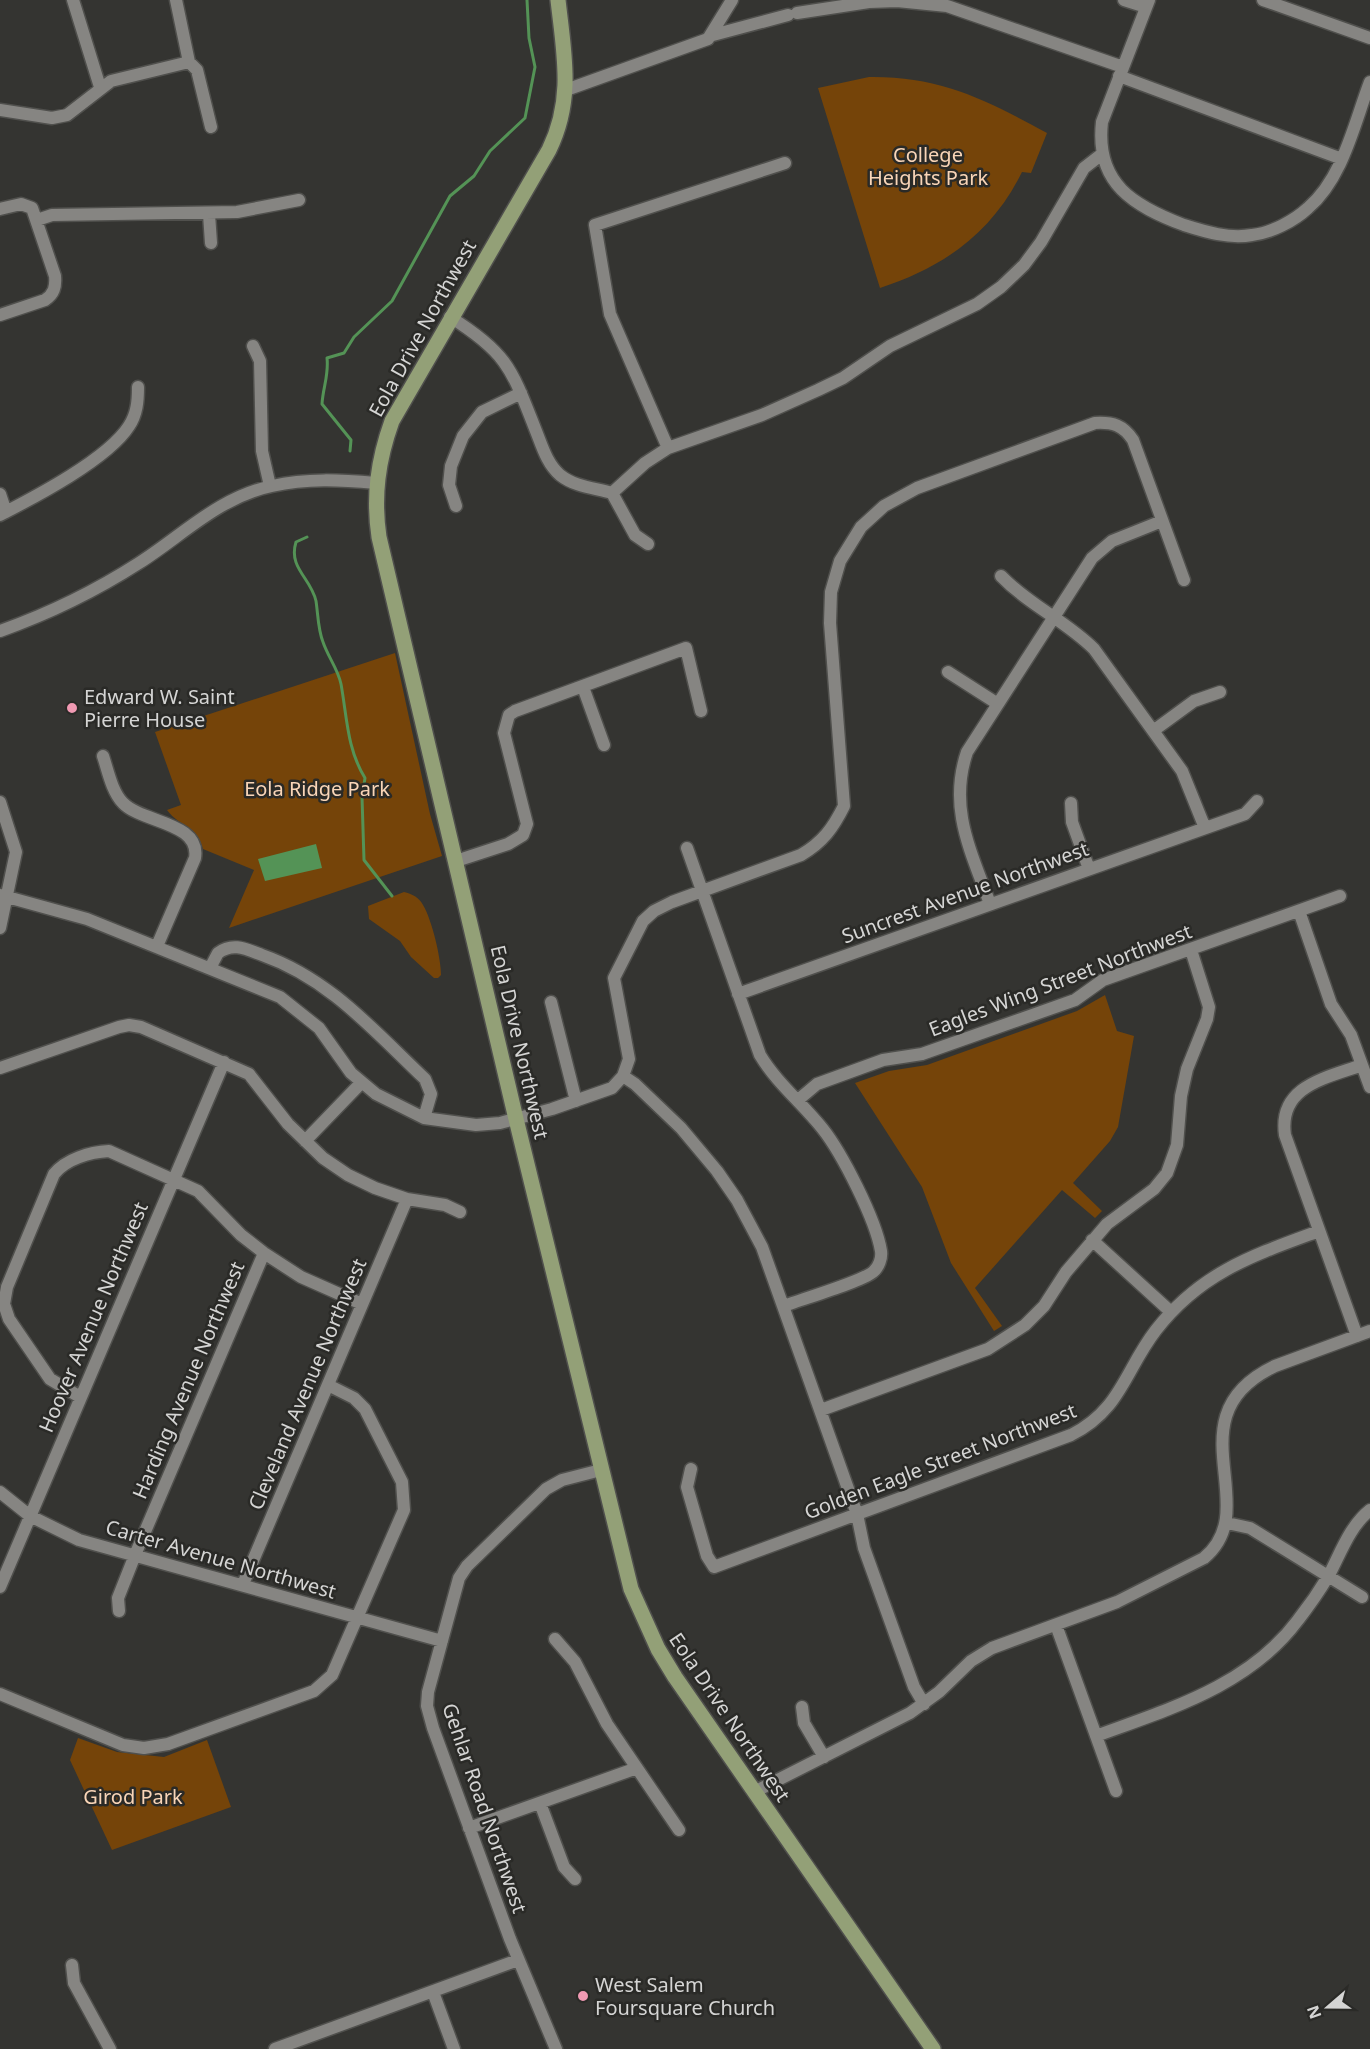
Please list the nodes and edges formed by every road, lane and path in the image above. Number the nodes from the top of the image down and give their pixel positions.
1 (73, 0) edge
2 (176, 0) edge
3 (558, 0) edge
4 (732, 0) edge
5 (1124, 0) edge
6 (1263, 0) edge
7 (1147, 4) edge
8 (713, 35) junction
9 (1370, 38) edge
10 (189, 62) junction
11 (1121, 72) junction
12 (1370, 82) edge
13 (100, 87) junction
14 (567, 90) junction
15 (0, 110) edge
16 (211, 128) dead end
17 (1102, 154) junction
18 (1342, 159) junction
19 (785, 164) dead end
20 (299, 200) dead end
21 (0, 208) edge
22 (209, 214) junction
23 (37, 220) junction
24 (211, 243) dead end
25 (0, 315) edge
26 (450, 317) junction
27 (253, 346) dead end
28 (138, 387) dead end
29 (521, 393) junction
30 (668, 448) junction
31 (376, 483) junction
32 (270, 486) junction
33 (612, 493) junction
34 (0, 494) edge
35 (456, 506) dead end
36 (3, 513) edge
37 (1162, 521) junction
38 (648, 544) dead end
39 (1001, 576) dead end
40 (1184, 580) dead end
41 (1054, 616) junction
42 (0, 630) edge
43 (948, 672) dead end
44 (583, 687) junction
45 (1220, 692) dead end
46 (998, 704) junction
47 (701, 711) dead end
48 (1153, 730) junction
49 (604, 746) dead end
50 (103, 756) dead end
51 (1257, 801) dead end
52 (0, 802) edge
53 (1071, 803) dead end
54 (1205, 828) junction
55 (687, 848) dead end
56 (456, 861) junction
57 (1089, 869) junction
58 (702, 891) junction
59 (4, 896) edge
60 (1340, 896) dead end
61 (990, 904) junction
62 (1299, 911) junction
63 (0, 928) edge
64 (157, 946) junction
65 (1191, 950) junction
66 (210, 968) junction
67 (738, 994) junction
68 (552, 1002) dead end
69 (224, 1062) junction
70 (1362, 1065) junction
71 (0, 1068) edge
72 (623, 1076) junction
73 (362, 1083) junction
74 (1370, 1087) edge
75 (798, 1100) junction
76 (576, 1101) junction
77 (424, 1118) junction
78 (516, 1119) junction
79 (305, 1141) junction
80 (173, 1179) junction
81 (407, 1199) junction
82 (460, 1212) dead end
83 (1319, 1231) junction
84 (1092, 1240) junction
85 (264, 1253) junction
86 (362, 1304) junction
87 (784, 1306) junction
88 (1171, 1312) junction
89 (1370, 1331) edge
90 (1357, 1336) junction
91 (328, 1386) junction
92 (80, 1397) junction
93 (821, 1410) junction
94 (601, 1470) junction
95 (691, 1470) dead end
96 (0, 1492) edge
97 (1370, 1510) edge
98 (857, 1514) junction
99 (30, 1516) junction
100 (1227, 1523) junction
101 (135, 1555) junction
102 (1328, 1576) junction
103 (243, 1584) junction
104 (0, 1587) edge
105 (1362, 1597) dead end
106 (119, 1611) dead end
107 (357, 1617) junction
108 (1056, 1625) junction
109 (555, 1639) dead end
110 (442, 1641) junction
111 (0, 1694) edge
112 (924, 1704) junction
113 (802, 1707) dead end
114 (1096, 1736) junction
115 (824, 1757) junction
116 (637, 1768) junction
117 (754, 1791) junction
118 (1116, 1791) dead end
119 (540, 1803) junction
120 (469, 1828) junction
121 (679, 1830) dead end
122 (575, 1879) dead end
123 (518, 1960) junction
124 (72, 1965) dead end
125 (433, 1992) junction
126 (110, 2049) edge
127 (275, 2049) edge
128 (454, 2049) edge
129 (556, 2049) edge
130 (933, 2049) edge

1 - 13 street
2 - 10 street
3 - 14 main road, Eola Drive Northwest
4 - 8 street
5 - 7 street
6 - 9 street
7 - 11 street
8 - 11 street
8 - 14 street
10 - 13 street
10 - 16 street
11 - 17 street
11 - 18 street
12 - 18 street
13 - 15 street
14 - 26 main road, Eola Drive Northwest
17 - 18 street
17 - 30 street
19 - 30 street
20 - 22 street
21 - 23 street
22 - 23 street
22 - 24 street
23 - 25 street
26 - 29 street
26 - 31 main road, Eola Drive Northwest
27 - 32 street
28 - 36 street
29 - 33 street
29 - 35 street
30 - 33 street
31 - 32 street
31 - 56 main road, Eola Drive Northwest
32 - 42 street
33 - 38 street
34 - 36 street
37 - 40 street
37 - 41 street
37 - 58 street
39 - 41 street
41 - 46 street
41 - 48 street
43 - 46 street
44 - 47 street
44 - 49 street
44 - 56 street
45 - 48 street
46 - 61 street
48 - 54 street
50 - 64 street
51 - 54 street, Suncrest Avenue Northwest
52 - 59 street
53 - 57 street
54 - 57 street, Suncrest Avenue Northwest
55 - 58 street
56 - 78 main road, Eola Drive Northwest
57 - 61 street, Suncrest Avenue Northwest
58 - 67 street
58 - 72 street
59 - 63 street
59 - 64 street
60 - 62 street, Eagles Wing Street Northwest
61 - 67 street, Suncrest Avenue Northwest
62 - 65 street, Eagles Wing Street Northwest
62 - 70 street
64 - 66 street
65 - 75 street, Eagles Wing Street Northwest
65 - 84 street
66 - 73 street
66 - 77 street
67 - 75 street
68 - 76 street
69 - 71 street
69 - 79 street
69 - 80 street, Hoover Avenue Northwest
70 - 74 street
70 - 83 street
72 - 76 street
72 - 87 street
73 - 77 street
73 - 79 street
75 - 87 street
76 - 78 street
77 - 78 street
78 - 94 main road, Eola Drive Northwest
79 - 81 street
80 - 85 street
80 - 92 street, Hoover Avenue Northwest
80 - 92 street
81 - 82 street
81 - 86 street, Cleveland Avenue Northwest
83 - 88 street, Golden Eagle Street Northwest
83 - 90 street
84 - 88 street
84 - 93 street
85 - 86 street
85 - 101 street, Harding Avenue Northwest
86 - 91 street, Cleveland Avenue Northwest
87 - 93 street
88 - 98 street, Golden Eagle Street Northwest
89 - 90 street
90 - 100 street
91 - 103 street, Cleveland Avenue Northwest
91 - 107 street
92 - 99 street, Hoover Avenue Northwest
93 - 98 street
94 - 110 street, Gehlar Road Northwest
94 - 117 main road, Eola Drive Northwest
95 - 98 street, Golden Eagle Street Northwest
96 - 99 street, Carter Avenue Northwest
97 - 102 street
98 - 112 street
99 - 101 street, Carter Avenue Northwest
99 - 104 street, Hoover Avenue Northwest
100 - 102 street
100 - 108 street
101 - 103 street, Carter Avenue Northwest
101 - 106 street, Harding Avenue Northwest
102 - 105 street
102 - 114 street
103 - 107 street, Carter Avenue Northwest
107 - 110 street, Carter Avenue Northwest
107 - 111 street
108 - 112 street
108 - 114 street
109 - 116 street
110 - 120 street, Gehlar Road Northwest
112 - 115 street
113 - 115 street
114 - 118 street
115 - 117 street
116 - 119 street
116 - 121 street
117 - 130 main road, Eola Drive Northwest
119 - 120 street
119 - 122 street
120 - 123 street, Gehlar Road Northwest
123 - 125 street
123 - 129 street, Gehlar Road Northwest
124 - 126 street
125 - 127 street
125 - 128 street

